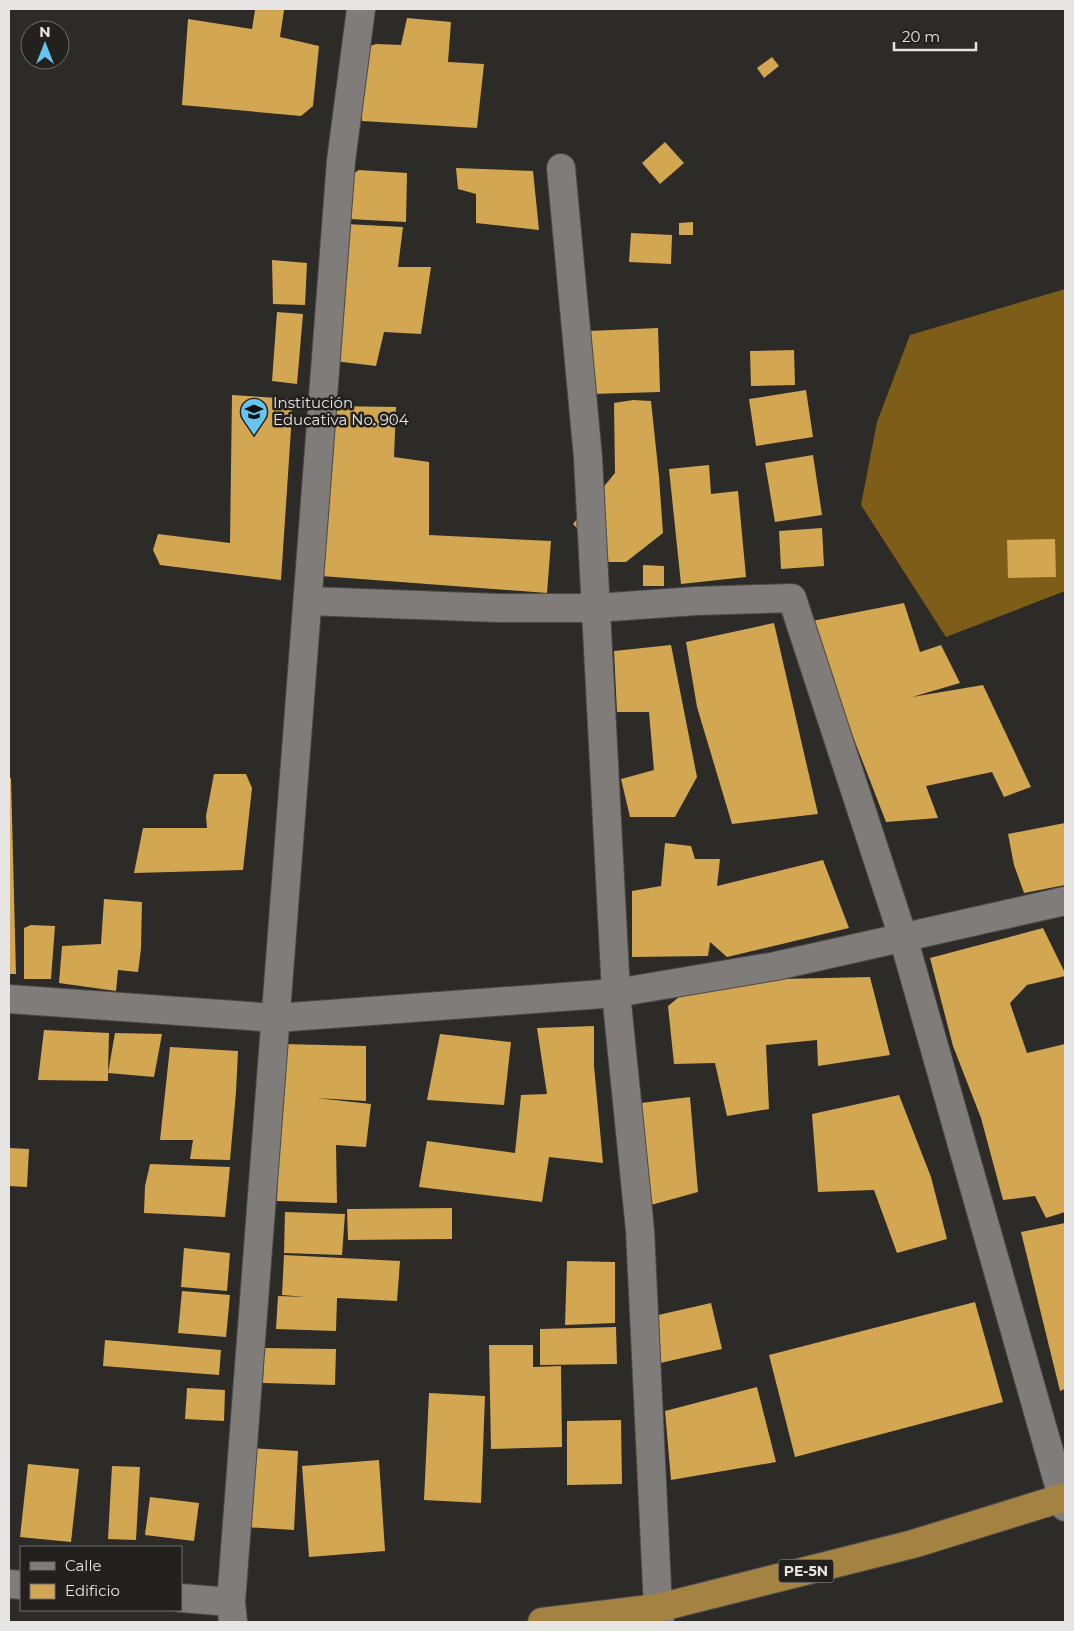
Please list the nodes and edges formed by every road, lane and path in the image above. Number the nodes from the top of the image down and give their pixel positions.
1 (361, 9) edge
2 (561, 168) dead end
3 (308, 602) junction
4 (596, 608) junction
5 (1065, 901) edge
6 (903, 937) junction
7 (616, 993) junction
8 (9, 999) edge
9 (276, 1018) junction
10 (1064, 1501) edge
11 (182, 1598) edge
12 (232, 1612) edge
13 (659, 1615) edge
14 (542, 1622) edge

1 - 3 street
2 - 4 street
3 - 4 street
3 - 9 street
4 - 6 street
4 - 7 street
5 - 6 street
6 - 7 street
6 - 10 street
7 - 9 street
7 - 13 street
8 - 9 street
9 - 12 street
10 - 13 highway, PE-5N
11 - 12 street
13 - 14 highway, PE-5N

